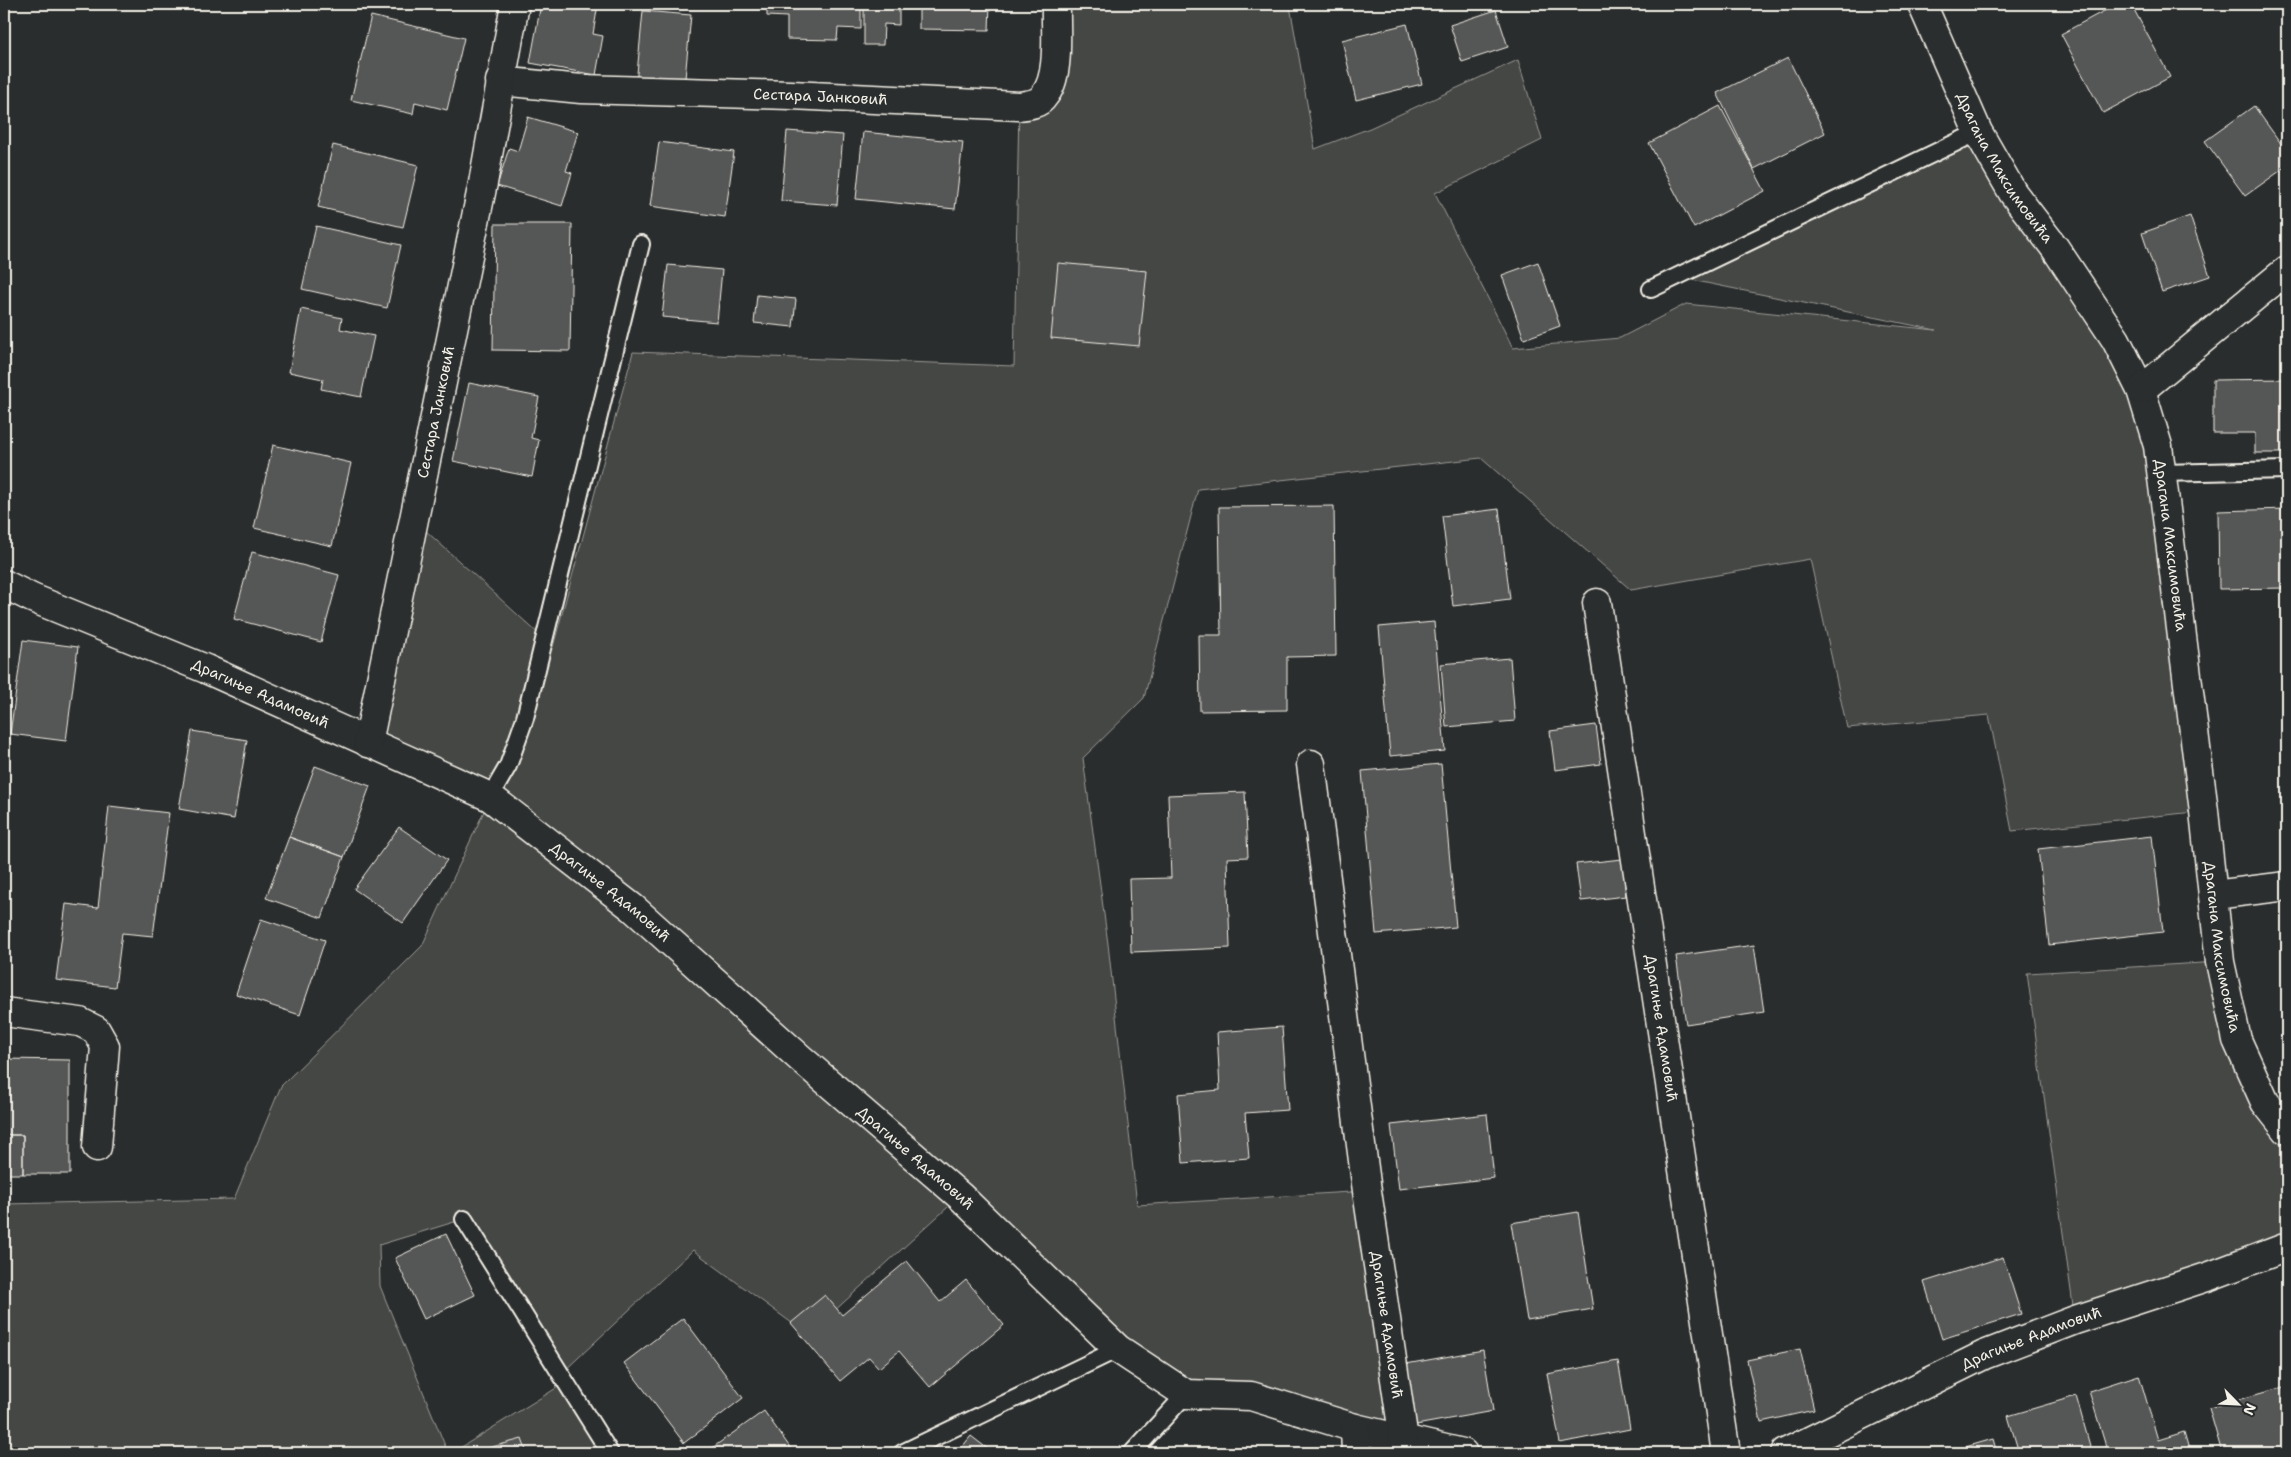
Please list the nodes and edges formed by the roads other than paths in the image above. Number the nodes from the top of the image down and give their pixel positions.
1 (515, 4) edge
2 (1056, 4) edge
3 (1922, 4) edge
4 (500, 81) junction
5 (1978, 132) junction
6 (641, 244) dead end
7 (2287, 270) edge
8 (1651, 289) dead end
9 (2141, 390) junction
10 (2287, 470) edge
11 (2161, 473) junction
12 (4, 584) edge
13 (1597, 603) dead end
14 (368, 743) junction
15 (1311, 764) dead end
16 (490, 798) junction
17 (2287, 886) edge
18 (2214, 894) junction
19 (4, 1012) edge
20 (2287, 1130) edge
21 (96, 1148) dead end
22 (464, 1219) dead end
23 (2287, 1247) edge
24 (1118, 1349) junction
25 (1186, 1394) junction
26 (1404, 1440) junction
27 (1356, 1441) edge
28 (610, 1453) edge
29 (902, 1453) edge
30 (1132, 1453) edge
31 (1462, 1453) edge
32 (1726, 1453) edge
33 (1785, 1453) edge

1 - 4 street, Сестара Јанковић
2 - 4 street, Сестара Јанковић
3 - 5 street, Драгана Максимовића
4 - 14 street, Сестара Јанковић
5 - 8 lane
5 - 9 street, Драгана Максимовића
6 - 16 lane
7 - 9 street
9 - 11 street, Драгана Максимовића
10 - 11 lane
11 - 18 street, Драгана Максимовића
12 - 14 street, Драгиње Адамовић
13 - 32 street, Драгиње Адамовић
14 - 16 street, Драгиње Адамовић
15 - 26 street, Драгиње Адамовић
16 - 24 street, Драгиње Адамовић
17 - 18 street
18 - 20 street, Драгана Максимовића
19 - 21 street
22 - 28 lane
23 - 33 street, Драгиње Адамовић
24 - 25 street, Драгиње Адамовић
24 - 29 lane
25 - 27 street
25 - 30 lane
26 - 27 street
26 - 31 street

